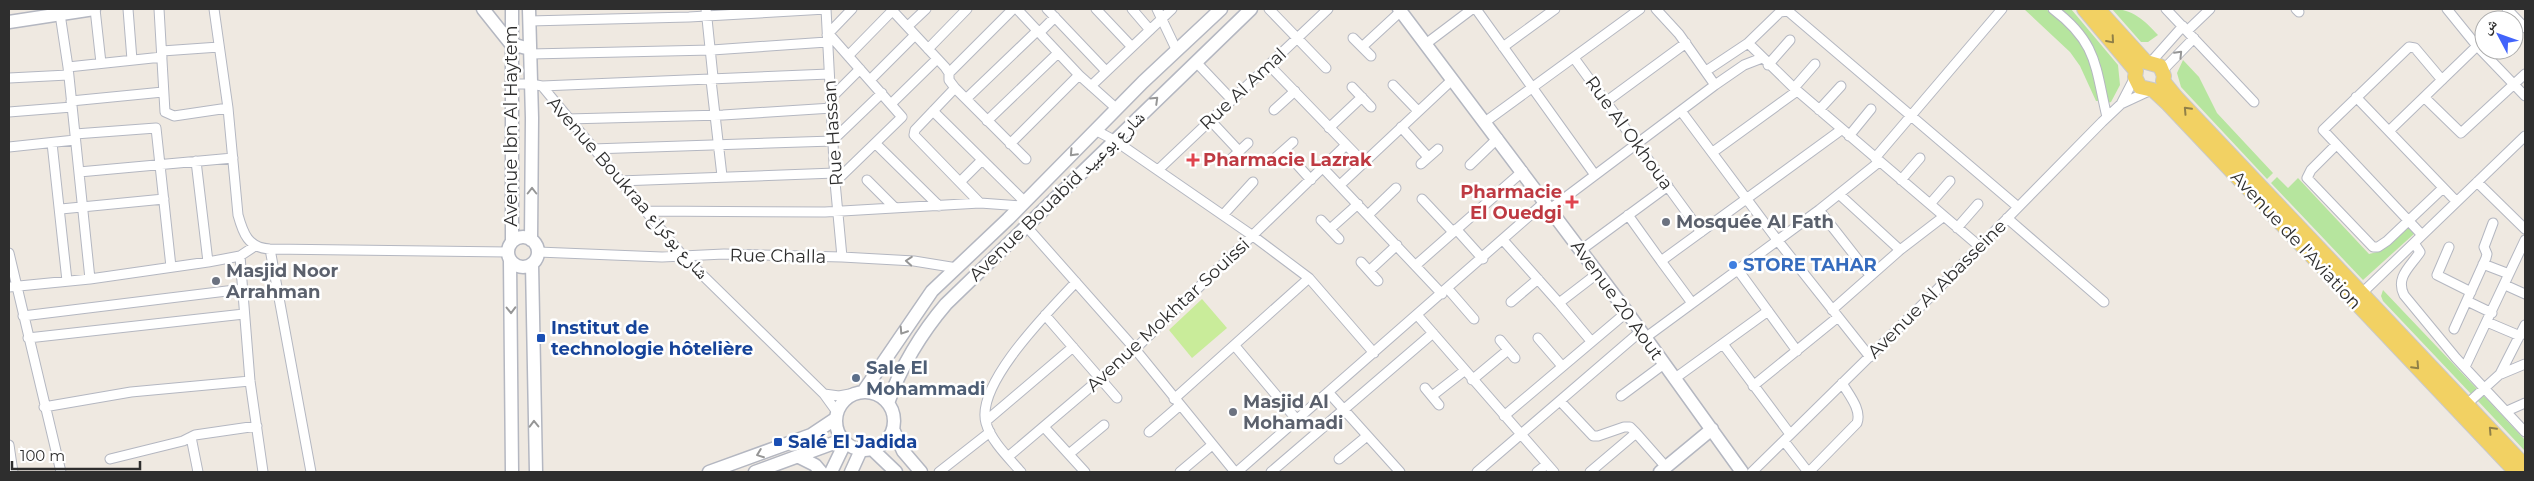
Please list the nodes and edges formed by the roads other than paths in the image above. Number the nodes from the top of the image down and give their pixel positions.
1 (94, 9) edge
2 (128, 9) edge
3 (159, 9) edge
4 (214, 9) edge
5 (483, 9) edge
6 (826, 9) edge
7 (852, 9) edge
8 (926, 9) edge
9 (968, 9) edge
10 (1015, 9) edge
11 (1096, 9) edge
12 (1132, 9) edge
13 (1157, 9) edge
14 (1172, 9) edge
15 (1221, 9) edge
16 (1251, 9) edge
17 (1269, 9) edge
18 (1328, 9) edge
19 (1472, 9) edge
20 (1476, 9) edge
21 (1555, 9) edge
22 (1640, 9) edge
23 (1656, 9) edge
24 (2002, 9) edge
25 (2053, 9) edge
26 (2084, 9) edge
27 (2098, 9) edge
28 (2166, 9) edge
29 (2210, 9) edge
30 (2447, 9) edge
31 (2507, 9) edge
32 (512, 10) edge
33 (892, 10) edge
34 (1400, 10) edge
35 (706, 12) edge
36 (1053, 12) edge
37 (60, 14) junction
38 (529, 15) edge
39 (1161, 20) junction
40 (493, 21) junction
41 (9, 22) edge
42 (908, 26) junction
43 (2185, 28) junction
44 (2525, 28) edge
45 (1150, 30) junction
46 (1038, 32) junction
47 (915, 35) junction
48 (827, 37) junction
49 (1353, 38) dead end
50 (2194, 38) junction
51 (1297, 39) junction
52 (1790, 40) dead end
53 (2474, 42) edge
54 (1426, 43) junction
55 (1686, 43) junction
56 (510, 44) junction
57 (1748, 44) junction
58 (219, 47) junction
59 (1132, 47) junction
60 (1362, 47) junction
61 (1503, 47) junction
62 (928, 48) junction
63 (2474, 49) edge
64 (712, 50) junction
65 (1176, 50) junction
66 (530, 51) junction
67 (1058, 53) junction
68 (162, 54) junction
69 (848, 56) junction
70 (1371, 56) dead end
71 (1574, 58) junction
72 (937, 59) junction
73 (132, 60) junction
74 (2491, 60) edge
75 (1196, 62) junction
76 (1765, 62) junction
77 (101, 63) junction
78 (1270, 64) junction
79 (1815, 64) dead end
80 (1326, 68) dead end
81 (2142, 68) junction
82 (860, 69) junction
83 (68, 71) junction
84 (1106, 71) junction
85 (1706, 71) junction
86 (949, 73) junction
87 (829, 74) junction
88 (2525, 74) edge
89 (1080, 75) junction
90 (9, 78) edge
91 (1453, 79) junction
92 (711, 80) junction
93 (870, 80) junction
94 (2442, 80) junction
95 (2157, 83) junction
96 (511, 84) junction
97 (2515, 84) junction
98 (536, 85) junction
99 (1393, 85) dead end
100 (1715, 85) junction
101 (1091, 86) junction
102 (1841, 86) dead end
103 (956, 88) junction
104 (1352, 88) dead end
105 (1532, 88) junction
106 (1796, 90) junction
107 (1295, 91) junction
108 (163, 92) junction
109 (882, 93) junction
110 (2525, 96) edge
111 (2356, 97) junction
112 (831, 98) junction
113 (1362, 98) junction
114 (2425, 98) junction
115 (966, 99) junction
116 (1232, 100) junction
117 (1607, 101) junction
118 (2254, 102) dead end
119 (892, 103) junction
120 (72, 104) junction
121 (2121, 104) junction
122 (1371, 106) dead end
123 (228, 108) junction
124 (832, 108) junction
125 (1117, 109) junction
126 (1274, 110) dead end
127 (1682, 110) junction
128 (1819, 110) junction
129 (1871, 110) dead end
130 (1418, 111) junction
131 (9, 112) edge
132 (933, 112) junction
133 (714, 115) junction
134 (1912, 116) junction
135 (2107, 117) junction
136 (568, 119) junction
137 (1210, 120) junction
138 (987, 121) junction
139 (1485, 122) junction
140 (1401, 127) junction
141 (1329, 128) junction
142 (1095, 130) junction
143 (2389, 131) junction
144 (1845, 133) junction
145 (2525, 136) edge
146 (75, 137) junction
147 (1498, 138) junction
148 (1114, 140) junction
149 (833, 141) junction
150 (1248, 142) dead end
151 (1293, 142) dead end
152 (52, 143) junction
153 (876, 144) junction
154 (1010, 144) junction
155 (1637, 144) junction
156 (2336, 145) junction
157 (720, 146) junction
158 (1346, 146) junction
159 (9, 147) edge
160 (592, 149) junction
161 (1438, 149) dead end
162 (1284, 150) junction
163 (1713, 152) junction
164 (1428, 157) junction
165 (233, 158) junction
166 (1026, 158) dead end
167 (1275, 158) dead end
168 (1920, 158) dead end
169 (982, 160) junction
170 (1877, 160) junction
171 (196, 161) junction
172 (1364, 163) junction
173 (160, 164) junction
174 (1421, 164) dead end
175 (1470, 165) dead end
176 (1324, 168) junction
177 (1158, 170) junction
178 (1522, 171) junction
179 (79, 172) junction
180 (1595, 175) junction
181 (722, 176) junction
182 (835, 177) junction
183 (867, 180) dead end
184 (1311, 180) junction
185 (1901, 180) junction
186 (619, 181) junction
187 (1950, 181) dead end
188 (960, 182) junction
189 (1253, 182) dead end
190 (2477, 182) junction
191 (1340, 185) junction
192 (1668, 186) junction
193 (1395, 187) dead end
194 (2443, 188) junction
195 (1840, 195) junction
196 (164, 199) junction
197 (1422, 199) dead end
198 (1748, 199) junction
199 (2456, 202) junction
200 (980, 203) junction
201 (1023, 204) junction
202 (1358, 204) junction
203 (1930, 204) junction
204 (1978, 204) dead end
205 (82, 206) junction
206 (939, 206) junction
207 (1548, 206) junction
208 (2018, 207) junction
209 (895, 208) junction
210 (61, 209) junction
211 (1820, 210) junction
212 (645, 211) junction
213 (839, 211) junction
214 (1223, 215) junction
215 (1368, 215) junction
216 (1628, 215) junction
217 (1943, 217) junction
218 (2007, 218) junction
219 (1321, 220) dead end
220 (2409, 221) junction
221 (2493, 223) dead end
222 (1026, 226) junction
223 (1957, 228) junction
224 (1330, 229) junction
225 (2525, 229) edge
226 (1455, 231) junction
227 (1701, 232) junction
228 (2422, 235) junction
229 (1253, 236) junction
230 (1339, 239) dead end
231 (531, 240) junction
232 (1504, 240) junction
233 (2525, 240) edge
234 (1778, 241) junction
235 (2414, 243) junction
236 (1397, 245) junction
237 (255, 246) junction
238 (1980, 246) junction
239 (2449, 247) dead end
240 (270, 249) junction
241 (1580, 250) junction
242 (1900, 250) junction
243 (510, 252) junction
244 (538, 252) junction
245 (9, 253) edge
246 (240, 256) junction
247 (682, 256) junction
248 (842, 257) junction
249 (1483, 259) junction
250 (1661, 261) junction
251 (208, 262) junction
252 (1361, 262) dead end
253 (532, 264) junction
254 (2483, 264) junction
255 (1416, 266) junction
256 (171, 267) junction
257 (957, 268) junction
258 (1738, 270) junction
259 (1369, 271) junction
260 (1598, 274) junction
261 (2510, 274) junction
262 (1870, 275) junction
263 (1309, 278) junction
264 (90, 279) junction
265 (1538, 279) junction
266 (67, 281) junction
267 (1378, 281) dead end
268 (1076, 282) junction
269 (2505, 285) junction
270 (13, 286) edge
271 (243, 289) junction
272 (1445, 292) junction
273 (2471, 292) junction
274 (2361, 294) junction
275 (2525, 294) edge
276 (2467, 301) junction
277 (1511, 302) dead end
278 (2104, 302) dead end
279 (1558, 303) junction
280 (1692, 303) junction
281 (1768, 311) junction
282 (1627, 312) junction
283 (2492, 313) junction
284 (244, 314) junction
285 (1835, 314) junction
286 (1045, 315) junction
287 (23, 316) junction
288 (1418, 316) junction
289 (1474, 319) dead end
290 (2487, 322) junction
291 (2525, 325) edge
292 (2454, 329) dead end
293 (1433, 333) junction
294 (1643, 334) junction
295 (2520, 336) junction
296 (28, 338) junction
297 (1538, 338) dead end
298 (1500, 340) dead end
299 (1591, 341) junction
300 (1723, 344) junction
301 (1235, 346) junction
302 (1073, 347) junction
303 (1134, 348) junction
304 (1508, 350) junction
305 (1797, 351) junction
306 (1374, 353) junction
307 (1870, 357) junction
308 (1515, 358) dead end
309 (1664, 364) junction
310 (2525, 364) edge
311 (1562, 366) junction
312 (2465, 367) junction
313 (1464, 371) junction
314 (2500, 374) junction
315 (1101, 379) junction
316 (1674, 379) junction
317 (1472, 380) junction
318 (250, 381) junction
319 (1842, 383) junction
320 (1753, 386) junction
321 (2485, 387) junction
322 (1425, 388) dead end
323 (859, 392) junction
324 (1328, 392) junction
325 (824, 394) junction
326 (1432, 396) junction
327 (1621, 396) dead end
328 (1117, 398) dead end
329 (1560, 401) junction
330 (1177, 402) junction
331 (888, 403) junction
332 (2525, 403) edge
333 (2467, 404) junction
334 (1439, 405) dead end
335 (44, 407) junction
336 (1344, 410) junction
337 (2507, 411) junction
338 (836, 416) junction
339 (1504, 416) junction
340 (1298, 420) junction
341 (986, 421) junction
342 (1104, 425) dead end
343 (257, 426) junction
344 (1044, 427) junction
345 (893, 429) junction
346 (1712, 429) junction
347 (990, 432) junction
348 (1149, 432) dead end
349 (2525, 432) edge
350 (1636, 433) junction
351 (1520, 435) junction
352 (191, 436) junction
353 (1367, 436) junction
354 (1787, 438) junction
355 (843, 442) junction
356 (9, 445) edge
357 (1212, 445) junction
358 (867, 450) junction
359 (1069, 454) junction
360 (1008, 456) junction
361 (799, 457) junction
362 (110, 459) dead end
363 (1339, 459) dead end
364 (1546, 464) junction
365 (2525, 466) edge
366 (11, 467) edge
367 (1278, 470) edge
368 (1663, 470) edge
369 (1738, 471) edge
370 (61, 472) edge
371 (198, 472) edge
372 (263, 472) edge
373 (311, 472) edge
374 (512, 472) edge
375 (536, 472) edge
376 (709, 472) edge
377 (755, 472) edge
378 (821, 472) edge
379 (831, 472) edge
380 (851, 472) edge
381 (896, 472) edge
382 (921, 472) edge
383 (939, 472) edge
384 (1021, 472) edge
385 (1085, 472) edge
386 (1180, 472) edge
387 (1236, 472) edge
388 (1400, 472) edge
389 (1477, 472) edge
390 (1537, 472) edge
391 (1554, 472) edge
392 (1590, 472) edge
393 (1752, 472) edge
394 (1809, 472) edge
395 (2516, 472) edge

1 - 37 street
1 - 77 street
2 - 73 street
3 - 68 street
4 - 58 street
5 - 40 street
6 - 35 street
6 - 48 street, Rue Hassan
7 - 48 street
8 - 42 street
9 - 62 street
10 - 46 street
10 - 86 street
11 - 59 street
12 - 45 street
13 - 39 street
14 - 39 street
15 - 65 street, Avenue Bouabid شارع بوعبيد
16 - 75 street, Avenue Bouabid شارع بوعبيد
17 - 51 street
18 - 51 street, Rue Al Amal
19 - 54 street
20 - 61 street
21 - 61 street
22 - 71 street
23 - 55 street
24 - 134 street
25 - 135 street
26 -> 81 main road, Avenue de l'Aviation
27 - 81 main road, Avenue de l'Aviation
28 - 43 street
29 - 43 street, Avenue Al Abasseine
30 - 53 street
31 - 44 street
32 - 40 street
32 - 56 street, Avenue Ibn Al Haytem
33 - 42 street
33 - 69 street
34 - 54 street, Avenue 20 Aout
34 - 60 street
35 - 38 street
35 - 64 street
36 - 46 street
36 - 84 street
37 - 41 street
37 - 83 street
38 - 66 street, Avenue Ibn Al Haytem
39 - 45 street
39 - 65 street
40 - 56 street
42 - 47 street
43 - 50 street
43 - 81 street, Avenue Al Abasseine
45 - 59 street
46 - 67 street
46 - 115 street
47 - 62 street
47 - 93 street
48 - 64 street
48 - 69 street
48 - 87 street, Rue Hassan
49 - 60 street
95 -> 50 street
50 - 118 street
51 - 78 street, Rue Al Amal
51 - 80 street
52 - 76 street
54 - 91 street, Avenue 20 Aout
55 - 85 street
55 - 117 street
56 - 66 street
56 - 96 street, Avenue Ibn Al Haytem
57 - 76 street
57 - 85 street
57 - 134 street
58 - 68 street
58 - 123 street
59 - 84 street
60 - 70 street
61 - 105 street
62 - 72 street
63 - 94 street
64 - 66 street
64 - 92 street
65 - 125 street, Avenue Bouabid شارع بوعبيد
66 - 98 street, Avenue Ibn Al Haytem
67 - 89 street
67 - 138 street
68 - 73 street
68 - 108 street
69 - 82 street
71 - 105 street
71 - 117 street, Rue Al Okhoua
72 - 86 street
72 - 119 street
73 - 77 street
74 - 97 street
75 - 116 street
148 -> 75 street, Avenue Bouabid شارع بوعبيد
76 - 100 street
76 - 106 street
77 - 83 street
78 - 107 street
78 - 116 street, Rue Al Amal
79 - 106 street
81 - 95 main road, Avenue de l'Aviation
81 - 95 main road, Avenue de l'Aviation
81 - 121 street, Avenue Al Abasseine
82 - 93 street
82 - 112 street
83 - 90 street
83 - 120 street
84 - 101 street
85 - 100 street
86 - 103 street
87 - 92 street
87 - 112 street, Rue Hassan
88 - 97 street
89 - 101 street
89 - 154 street
91 - 130 street
91 - 139 street, Avenue 20 Aout
92 - 98 street
92 - 133 street
93 - 109 street
94 - 111 street
94 - 114 street
95 - 121 street, Avenue Al Abasseine
274 -> 95 main road, Avenue de l'Aviation
95 -> 395 main road, Avenue de l'Aviation
96 - 98 street, Avenue Boukraa شارع بوكراع
96 - 243 street, Avenue Ibn Al Haytem
97 - 110 street
97 - 114 street
98 - 136 street, Avenue Boukraa شارع بوكراع
231 -> 98 street, Avenue Ibn Al Haytem
99 - 130 street
100 - 127 street
101 - 125 street
102 - 128 street
103 - 115 street
103 - 132 street
104 - 113 street
105 - 139 street
105 - 180 street
106 - 128 street
106 - 163 street
107 - 126 street
107 - 141 street
108 - 120 street
108 - 123 street
109 - 119 street
109 - 149 street
111 - 143 street
111 - 156 street
112 - 124 street, Rue Hassan
113 - 122 street
113 - 141 street
114 - 143 street
115 - 138 street
116 - 137 street, Rue Al Amal
117 - 155 street, Rue Al Okhoua
119 - 153 street
120 - 131 street
120 - 146 street
121 - 135 street, Avenue Al Abasseine
123 - 165 street
124 - 133 street
124 - 149 street, Rue Hassan
125 - 142 street, Avenue Bouabid شارع بوعبيد
127 - 155 street
127 - 163 street
128 - 144 street
129 - 144 street
130 - 140 street
132 - 169 street
132 - 188 street
133 - 136 street
133 - 157 street
134 - 170 street
134 - 208 street
135 - 208 street, Avenue Al Abasseine
136 - 160 street, Avenue Boukraa شارع بوكراع
137 - 150 street
137 - 177 street, Rue Al Amal
138 - 154 street
139 - 147 street, Avenue 20 Aout
140 - 164 street
140 - 172 street
141 - 158 street
142 - 148 street
142 -> 201 street, Avenue Bouabid شارع بوعبيد
143 - 194 street
144 - 170 street
144 - 198 street
145 - 190 street
146 - 152 street
146 - 173 street
146 - 179 street
147 - 175 street
147 - 178 street, Avenue 20 Aout
148 - 177 street
148 - 222 street, Avenue Bouabid شارع بوعبيد
149 - 157 street
149 - 182 street, Rue Hassan
151 - 162 street
152 - 159 street
152 - 210 street
153 - 182 street
153 - 206 street
154 - 166 street
155 - 180 street
155 - 192 street, Rue Al Okhoua
156 - 220 street
156 - 220 street
157 - 160 street
157 - 181 street
158 - 172 street
158 - 176 street, Avenue Mokhtar Souissi
160 - 186 street, Avenue Boukraa شارع بوكراع
161 - 164 street
162 - 167 street
162 - 184 street
163 - 198 street
164 - 174 street
165 - 171 street
165 - 237 street
168 - 185 street
169 - 188 street
169 - 201 street
170 - 185 street
170 - 195 street
171 - 173 street
171 - 251 street
172 - 191 street
173 - 179 street
173 - 196 street
176 - 184 street, Avenue Mokhtar Souissi
176 - 191 street
177 - 214 street
178 - 207 street, Avenue 20 Aout
178 - 226 street
179 - 205 street
180 - 207 street
181 - 182 street
181 - 186 street
182 - 213 street, Rue Hassan
183 - 209 street
184 - 229 street, Avenue Mokhtar Souissi
185 - 203 street
186 - 212 street, Avenue Boukraa شارع بوكراع
187 - 203 street
188 - 200 street
189 - 214 street
190 - 199 street
190 - 225 street
191 - 202 street
192 - 216 street
192 - 227 street, Rue Al Okhoua
193 - 215 street
194 - 199 street
194 - 220 street
195 - 211 street
195 - 242 street
196 - 205 street
196 - 256 street
197 - 226 street
198 - 227 street
198 - 234 street
199 - 228 street
200 - 201 street
200 - 206 street
201 - 257 street, Avenue Bouabid شارع بوعبيد
202 - 215 street
202 - 224 street
203 - 217 street
204 - 223 street
205 - 210 street
205 - 264 street
206 - 209 street
207 - 232 street
207 - 241 street, Avenue 20 Aout
208 - 218 street, Avenue Al Abasseine
209 - 213 street
210 - 266 street
211 - 234 street
211 - 262 street
212 - 213 street
212 - 247 street, Avenue Boukraa شارع بوكراع
213 - 248 street, Rue Hassan
214 - 229 street
215 - 236 street
216 - 241 street
216 - 250 street
217 - 223 street
217 - 242 street
218 - 238 street, Avenue Al Abasseine
218 - 278 street
219 - 224 street
220 - 228 street
221 - 254 street
222 - 268 street
222 - 331 street, Avenue Bouabid شارع بوعبيد
223 - 238 street
224 - 230 street
226 - 249 street
226 - 255 street
227 - 250 street
228 - 235 street
229 - 263 street
229 - 303 street, Avenue Mokhtar Souissi
231 - 243 street
231 - 244 street
232 - 249 street
232 - 265 street
233 - 261 street
234 - 258 street
234 - 285 street
235 - 274 street
235 - 312 street
236 - 255 street
236 - 259 street
237 - 240 street
237 - 246 street
238 - 307 street, Avenue Al Abasseine
239 - 273 street
240 - 243 street
240 - 373 street
241 - 260 street, Avenue 20 Aout
242 - 262 street
243 - 253 street
243 -> 374 street, Avenue Ibn Al Haytem
244 - 247 street, Rue Challa
244 - 253 street
245 - 270 street
246 - 251 street
246 - 271 street
247 - 248 street, Rue Challa
247 - 325 street, Avenue Boukraa شارع بوكراع
257 -> 248 street, Rue Challa
249 - 272 street
250 - 280 street
251 - 256 street
252 - 259 street
375 -> 253 street
254 - 261 street
254 - 273 street
255 - 272 street
256 - 264 street
257 -> 323 street, Avenue Bouabid شارع بوعبيد
258 - 280 street
258 - 281 street
259 - 267 street
260 - 279 street
260 - 282 street, Avenue 20 Aout
261 - 269 street
262 - 285 street
263 - 301 street
263 - 306 street
264 - 266 street
265 - 277 street
265 - 279 street
266 - 270 street
268 - 286 street
268 - 303 street
269 - 275 street
269 - 283 street
270 - 287 street
271 - 284 street
271 - 287 street
272 - 288 street
272 - 289 street
273 - 276 street
274 - 333 main road, Avenue de l'Aviation
276 - 283 street
276 - 292 street
279 - 299 street
280 - 294 street
281 - 300 street
281 - 305 street
282 - 294 street, Avenue 20 Aout
282 - 299 street
283 - 290 street
284 - 296 street
284 - 318 street
285 - 305 street
285 - 307 street
286 - 302 street
286 - 341 street
287 - 296 street
288 - 293 street
288 - 306 street
290 - 295 street
290 - 312 street
291 - 295 street
293 - 313 street
293 - 336 street
294 - 309 street, Avenue 20 Aout
294 - 329 street
295 - 314 street
296 - 335 street
297 - 311 street
298 - 304 street
299 - 311 street
300 - 316 street
300 - 320 street
301 - 330 street
301 - 340 street
302 - 315 street
302 - 341 street
303 - 315 street, Avenue Mokhtar Souissi
303 - 330 street
304 - 308 street
304 - 317 street
305 - 320 street
306 - 324 street
307 - 319 street, Avenue Al Abasseine
309 - 316 street, Avenue 20 Aout
309 - 327 street
310 - 314 street
311 - 339 street
312 - 321 street
313 - 317 street
313 - 326 street
314 - 321 street
315 - 328 street
315 - 344 street, Avenue Mokhtar Souissi
316 - 346 street, Avenue 20 Aout
317 - 339 street
318 - 335 street
318 - 343 street
319 - 354 street, Avenue Al Abasseine
319 - 394 street
320 - 354 street
321 - 333 street
321 - 337 street
322 - 326 street
323 - 325 street
323 - 331 street
323 - 338 street
324 - 336 street
324 - 340 street
325 - 338 street, Avenue Boukraa شارع بوكراع
326 - 334 street
329 - 350 street
329 - 351 street
330 - 348 street
330 - 357 street
331 - 345 street
332 - 337 street
365 -> 333 main road, Avenue de l'Aviation
335 - 370 street
336 - 353 street
336 - 367 street
337 - 349 street
338 - 355 street
338 -> 376 street
339 - 351 street
340 - 387 street
341 - 347 street
342 - 359 street
343 - 352 street
343 - 372 street
344 - 359 street
344 - 360 street, Avenue Mokhtar Souissi
345 - 358 street
345 - 382 street
346 - 368 street
346 - 369 street, Avenue 20 Aout
347 - 360 street
347 - 383 street
350 - 368 street
350 - 392 street
351 - 364 street
351 - 389 street
352 - 362 street
352 - 371 street
353 - 363 street
353 - 388 street
354 - 393 street, Avenue Al Abasseine
354 - 394 street
355 - 358 street
355 - 361 street
355 - 379 street
356 - 366 street
357 - 386 street
357 - 387 street
358 - 380 street
358 - 381 street
359 - 385 street
360 - 384 street
361 - 377 street
361 - 378 street
364 - 390 street
364 - 391 street

